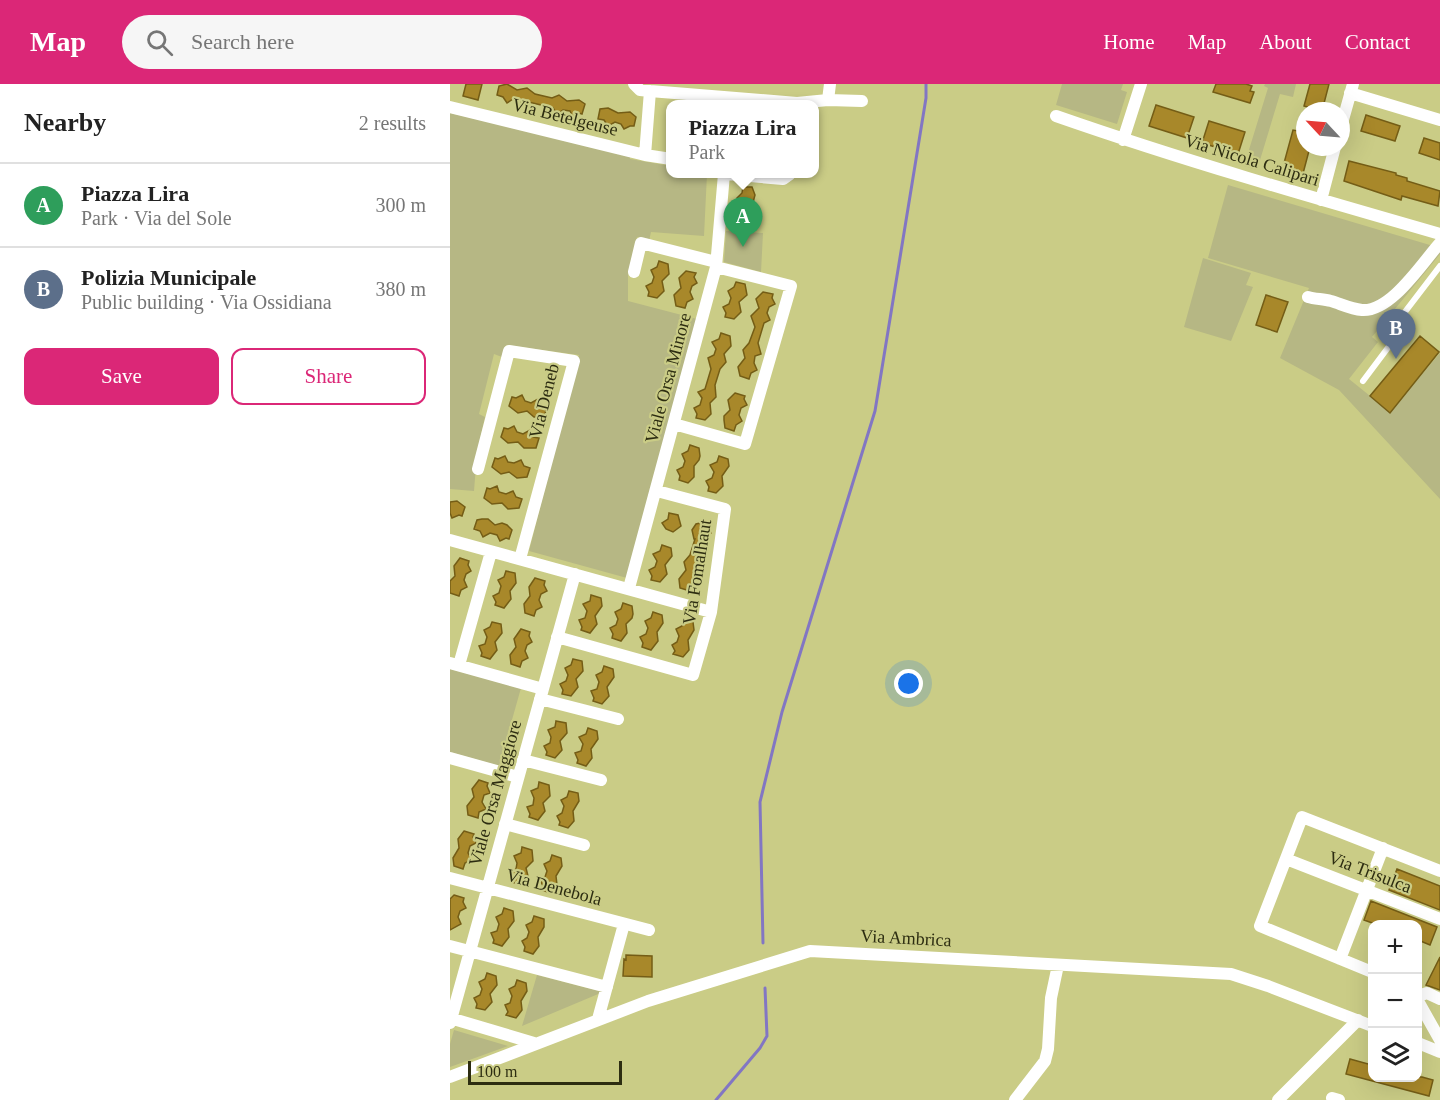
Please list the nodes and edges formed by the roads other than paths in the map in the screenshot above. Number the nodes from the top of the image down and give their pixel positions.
1 (634, 84) edge
2 (731, 84) edge
3 (830, 84) edge
4 (1141, 84) edge
5 (1352, 89) edge
6 (650, 91) junction
7 (722, 100) edge
8 (730, 100) edge
9 (828, 100) junction
10 (819, 101) edge
11 (862, 101) dead end
12 (450, 107) edge
13 (1056, 116) dead end
14 (1440, 120) edge
15 (1123, 140) junction
16 (645, 155) junction
17 (1332, 156) edge
18 (666, 158) edge
19 (725, 178) edge
20 (1320, 200) junction
21 (1440, 234) edge
22 (1440, 243) edge
23 (716, 264) junction
24 (1440, 266) edge
25 (634, 273) dead end
26 (1308, 297) dead end
27 (1363, 381) dead end
28 (675, 424) junction
29 (478, 468) dead end
30 (657, 491) junction
31 (450, 540) edge
32 (491, 552) junction
33 (520, 559) junction
34 (575, 574) junction
35 (629, 588) junction
36 (711, 612) junction
37 (557, 637) junction
38 (454, 664) edge
39 (541, 694) junction
40 (618, 719) dead end
41 (450, 758) edge
42 (523, 760) junction
43 (518, 777) junction
44 (601, 780) dead end
45 (505, 824) junction
46 (584, 846) dead end
47 (1383, 848) junction
48 (1286, 859) junction
49 (1440, 871) edge
50 (450, 878) edge
51 (487, 888) junction
52 (1366, 890) junction
53 (1440, 919) edge
54 (624, 924) junction
55 (649, 930) dead end
56 (450, 946) edge
57 (470, 951) junction
58 (1340, 959) junction
59 (1058, 965) junction
60 (1368, 970) edge
61 (607, 987) junction
62 (1422, 995) edge
63 (1440, 999) edge
64 (1422, 1008) edge
65 (598, 1019) junction
66 (450, 1020) edge
67 (1358, 1020) junction
68 (1368, 1024) edge
69 (1440, 1040) edge
70 (534, 1043) junction
71 (1422, 1045) edge
72 (1440, 1052) edge
73 (450, 1077) edge
74 (1015, 1100) edge
75 (1278, 1100) edge

1 - 6 street
2 - 8 street
3 - 9 street
4 - 15 street
5 - 14 street
6 - 7 street
6 - 16 street
9 - 10 street
9 - 11 street
12 - 16 street, Via Betelgeuse
13 - 15 street, Via Nicola Calipari
15 - 20 street, Via Nicola Calipari
16 - 18 street, Via Betelgeuse
17 - 20 street
19 - 23 street, Viale Orsa Minore
20 - 21 street, Via Nicola Calipari
22 - 26 street
23 - 25 street
23 - 28 street, Viale Orsa Minore
23 - 28 street
24 - 27 lane
28 - 30 street, Viale Orsa Minore
29 - 33 street, Via Deneb
30 - 35 street, Viale Orsa Minore
30 - 36 street, Via Fomalhaut
31 - 32 street
32 - 33 street
32 - 38 street
33 - 34 street
34 - 35 street
34 - 37 street, Viale Orsa Maggiore
35 - 36 street
36 - 37 street, Via Fomalhaut
37 - 39 street, Viale Orsa Maggiore
38 - 39 street
39 - 40 street
39 - 42 street, Viale Orsa Maggiore
41 - 43 street
42 - 43 street, Viale Orsa Maggiore
42 - 44 street
43 - 45 street, Viale Orsa Maggiore
45 - 46 street
45 - 51 street, Viale Orsa Maggiore
47 - 48 street
47 - 49 street
47 - 52 street
48 - 52 street, Via Trisulca
48 - 58 street
50 - 51 street, Via Denebola
51 - 54 street, Via Denebola
51 - 57 street, Viale Orsa Maggiore
52 - 53 street, Via Trisulca
52 - 58 street
54 - 55 street, Via Denebola
54 - 61 street
56 - 57 street
57 - 61 street
57 - 66 street, Viale Orsa Maggiore
58 - 60 street
59 - 65 street, Via Ambrica
59 - 67 street, Via Ambrica
59 - 74 street
61 - 65 street
62 - 63 street
64 - 69 street
65 - 70 street, Via Ambrica
66 - 70 street
67 - 68 street, Via Ambrica
67 - 75 street
70 - 73 street, Via Ambrica
71 - 72 street

